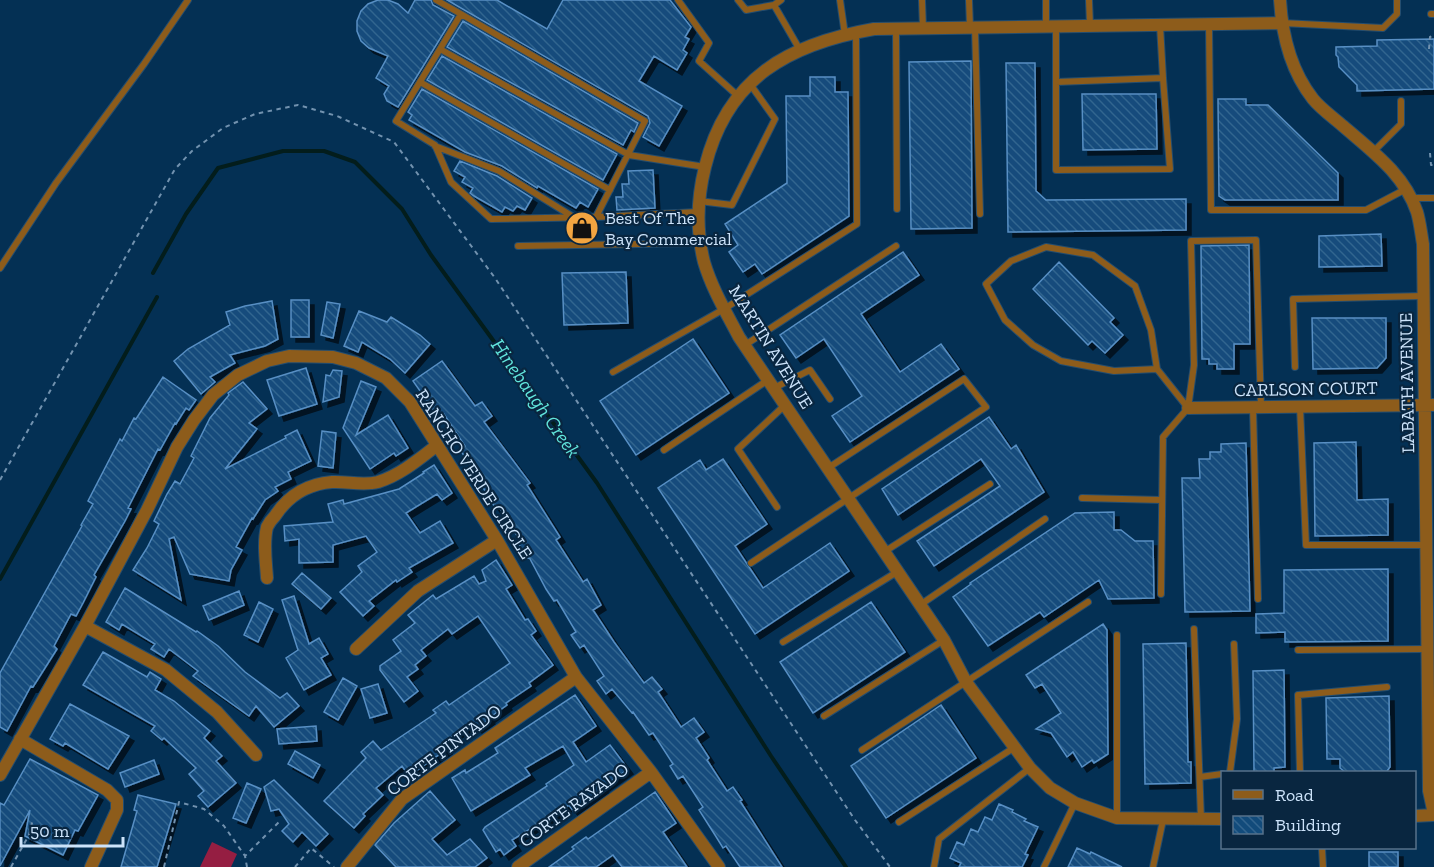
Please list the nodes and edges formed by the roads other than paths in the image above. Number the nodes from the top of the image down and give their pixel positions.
1 (188, 0) edge
2 (436, 0) edge
3 (678, 0) edge
4 (738, 0) edge
5 (781, 0) edge
6 (840, 0) edge
7 (922, 0) edge
8 (969, 0) edge
9 (1046, 0) edge
10 (1089, 0) edge
11 (1280, 0) edge
12 (1397, 0) edge
13 (774, 5) junction
14 (461, 14) junction
15 (1281, 23) junction
16 (1209, 24) junction
17 (1160, 25) junction
18 (1090, 26) junction
19 (1051, 27) junction
20 (973, 28) junction
21 (896, 29) junction
22 (923, 29) junction
23 (850, 33) junction
24 (440, 50) junction
25 (801, 50) junction
26 (1163, 78) junction
27 (420, 82) junction
28 (1056, 82) junction
29 (750, 83) junction
30 (738, 96) junction
31 (1401, 101) dead end
32 (435, 146) junction
33 (1373, 152) junction
34 (628, 154) junction
35 (705, 167) junction
36 (610, 190) junction
37 (1409, 194) junction
38 (1434, 198) edge
39 (698, 207) junction
40 (897, 209) dead end
41 (981, 214) dead end
42 (596, 217) junction
43 (576, 218) junction
44 (700, 243) junction
45 (518, 246) dead end
46 (896, 246) dead end
47 (0, 268) edge
48 (1424, 296) junction
49 (724, 309) junction
50 (745, 345) junction
51 (1295, 367) dead end
52 (1157, 369) junction
53 (613, 372) dead end
54 (771, 384) junction
55 (830, 399) dead end
56 (785, 405) junction
57 (1429, 405) edge
58 (1300, 407) junction
59 (1188, 408) junction
60 (1257, 408) junction
61 (436, 446) junction
62 (664, 450) dead end
63 (828, 468) junction
64 (990, 484) dead end
65 (848, 498) junction
66 (1082, 498) dead end
67 (1162, 500) junction
68 (777, 507) dead end
69 (1045, 519) dead end
70 (497, 540) junction
71 (1428, 545) junction
72 (884, 552) junction
73 (751, 563) dead end
74 (898, 572) junction
75 (267, 578) dead end
76 (1161, 594) dead end
77 (1258, 599) dead end
78 (1088, 602) dead end
79 (920, 605) junction
80 (85, 626) junction
81 (1194, 629) dead end
82 (1431, 634) edge
83 (1117, 635) dead end
84 (944, 640) junction
85 (783, 642) dead end
86 (1234, 644) dead end
87 (356, 649) dead end
88 (1428, 649) junction
89 (1298, 650) dead end
90 (576, 677) junction
91 (966, 682) junction
92 (1387, 687) dead end
93 (824, 716) dead end
94 (20, 739) junction
95 (1015, 747) junction
96 (862, 750) dead end
97 (256, 755) dead end
98 (1030, 768) junction
99 (1230, 771) edge
100 (1300, 771) edge
101 (651, 772) junction
102 (1221, 774) edge
103 (0, 775) edge
104 (1200, 777) junction
105 (1075, 803) junction
106 (1434, 815) edge
107 (1416, 816) edge
108 (1117, 818) junction
109 (1201, 819) junction
110 (1221, 819) edge
111 (1163, 820) junction
112 (899, 822) dead end
113 (1322, 849) edge
114 (91, 867) edge
115 (347, 867) edge
116 (518, 867) edge
117 (719, 867) edge
118 (934, 867) edge
119 (1044, 867) edge
120 (1153, 867) edge
121 (1323, 867) edge

1 - 47 lane
2 - 14 lane
3 - 30 lane
4 - 13 lane
5 - 13 lane
6 - 23 lane
7 - 22 lane
8 - 20 lane
9 - 19 lane
10 - 18 lane
11 - 15 street, LABATH AVENUE
12 - 15 lane
13 - 25 lane
14 - 24 lane
14 - 34 lane
15 - 16 street, MARTIN AVENUE
15 - 33 street, LABATH AVENUE
16 - 17 street, MARTIN AVENUE
16 - 37 lane
17 - 18 street, MARTIN AVENUE
17 - 26 lane
18 - 19 street, MARTIN AVENUE
19 - 20 street, MARTIN AVENUE
19 - 28 lane
20 - 22 street, MARTIN AVENUE
20 - 41 lane
21 - 22 street, MARTIN AVENUE
21 - 23 street, MARTIN AVENUE
21 - 40 lane
23 - 25 street, MARTIN AVENUE
23 - 49 lane
24 - 27 lane
24 - 34 lane
25 - 29 street, MARTIN AVENUE
26 - 28 lane
26 - 28 lane
27 - 32 lane
27 - 36 lane
29 - 30 street, MARTIN AVENUE
29 - 39 lane
30 - 35 street, MARTIN AVENUE
31 - 33 lane
32 - 43 lane
32 - 43 lane
33 - 37 street, LABATH AVENUE
34 - 35 lane
34 - 36 lane
35 - 39 street, MARTIN AVENUE
36 - 42 lane
37 - 38 lane
37 - 48 street, LABATH AVENUE
39 - 42 lane
39 - 44 street, MARTIN AVENUE
42 - 43 lane
44 - 45 lane
44 - 49 street, MARTIN AVENUE
46 - 50 lane
48 - 51 lane
48 - 57 street, LABATH AVENUE
49 - 50 street, MARTIN AVENUE
49 - 53 lane
50 - 54 street, MARTIN AVENUE
52 - 52 lane
52 - 59 lane
54 - 55 lane
54 - 56 street, MARTIN AVENUE
54 - 62 lane
56 - 63 street, MARTIN AVENUE
56 - 68 lane
57 - 58 street, CARLSON COURT
57 - 71 street, LABATH AVENUE
58 - 60 street, CARLSON COURT
58 - 71 lane
59 - 60 street, CARLSON COURT
59 - 60 lane
59 - 67 lane
60 - 77 lane
61 - 70 street, RANCHO VERDE CIRCLE
61 - 75 street
61 - 80 street, RANCHO VERDE CIRCLE
63 - 65 street, MARTIN AVENUE
63 - 65 lane
64 - 72 lane
65 - 72 street, MARTIN AVENUE
65 - 73 lane
66 - 67 lane
67 - 76 lane
69 - 79 lane
70 - 87 street
70 - 90 street, RANCHO VERDE CIRCLE
71 - 82 street, LABATH AVENUE
72 - 74 street, MARTIN AVENUE
74 - 79 street, MARTIN AVENUE
74 - 85 lane
78 - 91 lane
79 - 84 street, MARTIN AVENUE
80 - 94 street, RANCHO VERDE CIRCLE
80 - 97 street
81 - 104 lane
82 - 88 street, LABATH AVENUE
83 - 108 lane
84 - 91 street, MARTIN AVENUE
84 - 93 lane
86 - 99 lane
88 - 89 lane
88 - 106 street, LABATH AVENUE
90 - 101 street, RANCHO VERDE CIRCLE
90 - 115 street, CORTE PINTADO
91 - 95 street, MARTIN AVENUE
91 - 96 lane
92 - 100 lane
94 - 103 street, RANCHO VERDE CIRCLE
94 - 114 street
95 - 98 street, MARTIN AVENUE
95 - 112 lane
98 - 105 street, MARTIN AVENUE
98 - 118 lane
101 - 116 street, CORTE RAYADO
101 - 117 street, RANCHO VERDE CIRCLE
102 - 104 lane
104 - 109 lane
105 - 108 street, MARTIN AVENUE
105 - 119 lane
106 - 107 street
108 - 111 street, MARTIN AVENUE
109 - 110 street, MARTIN AVENUE
109 - 111 street, MARTIN AVENUE
111 - 120 lane
113 - 121 lane

